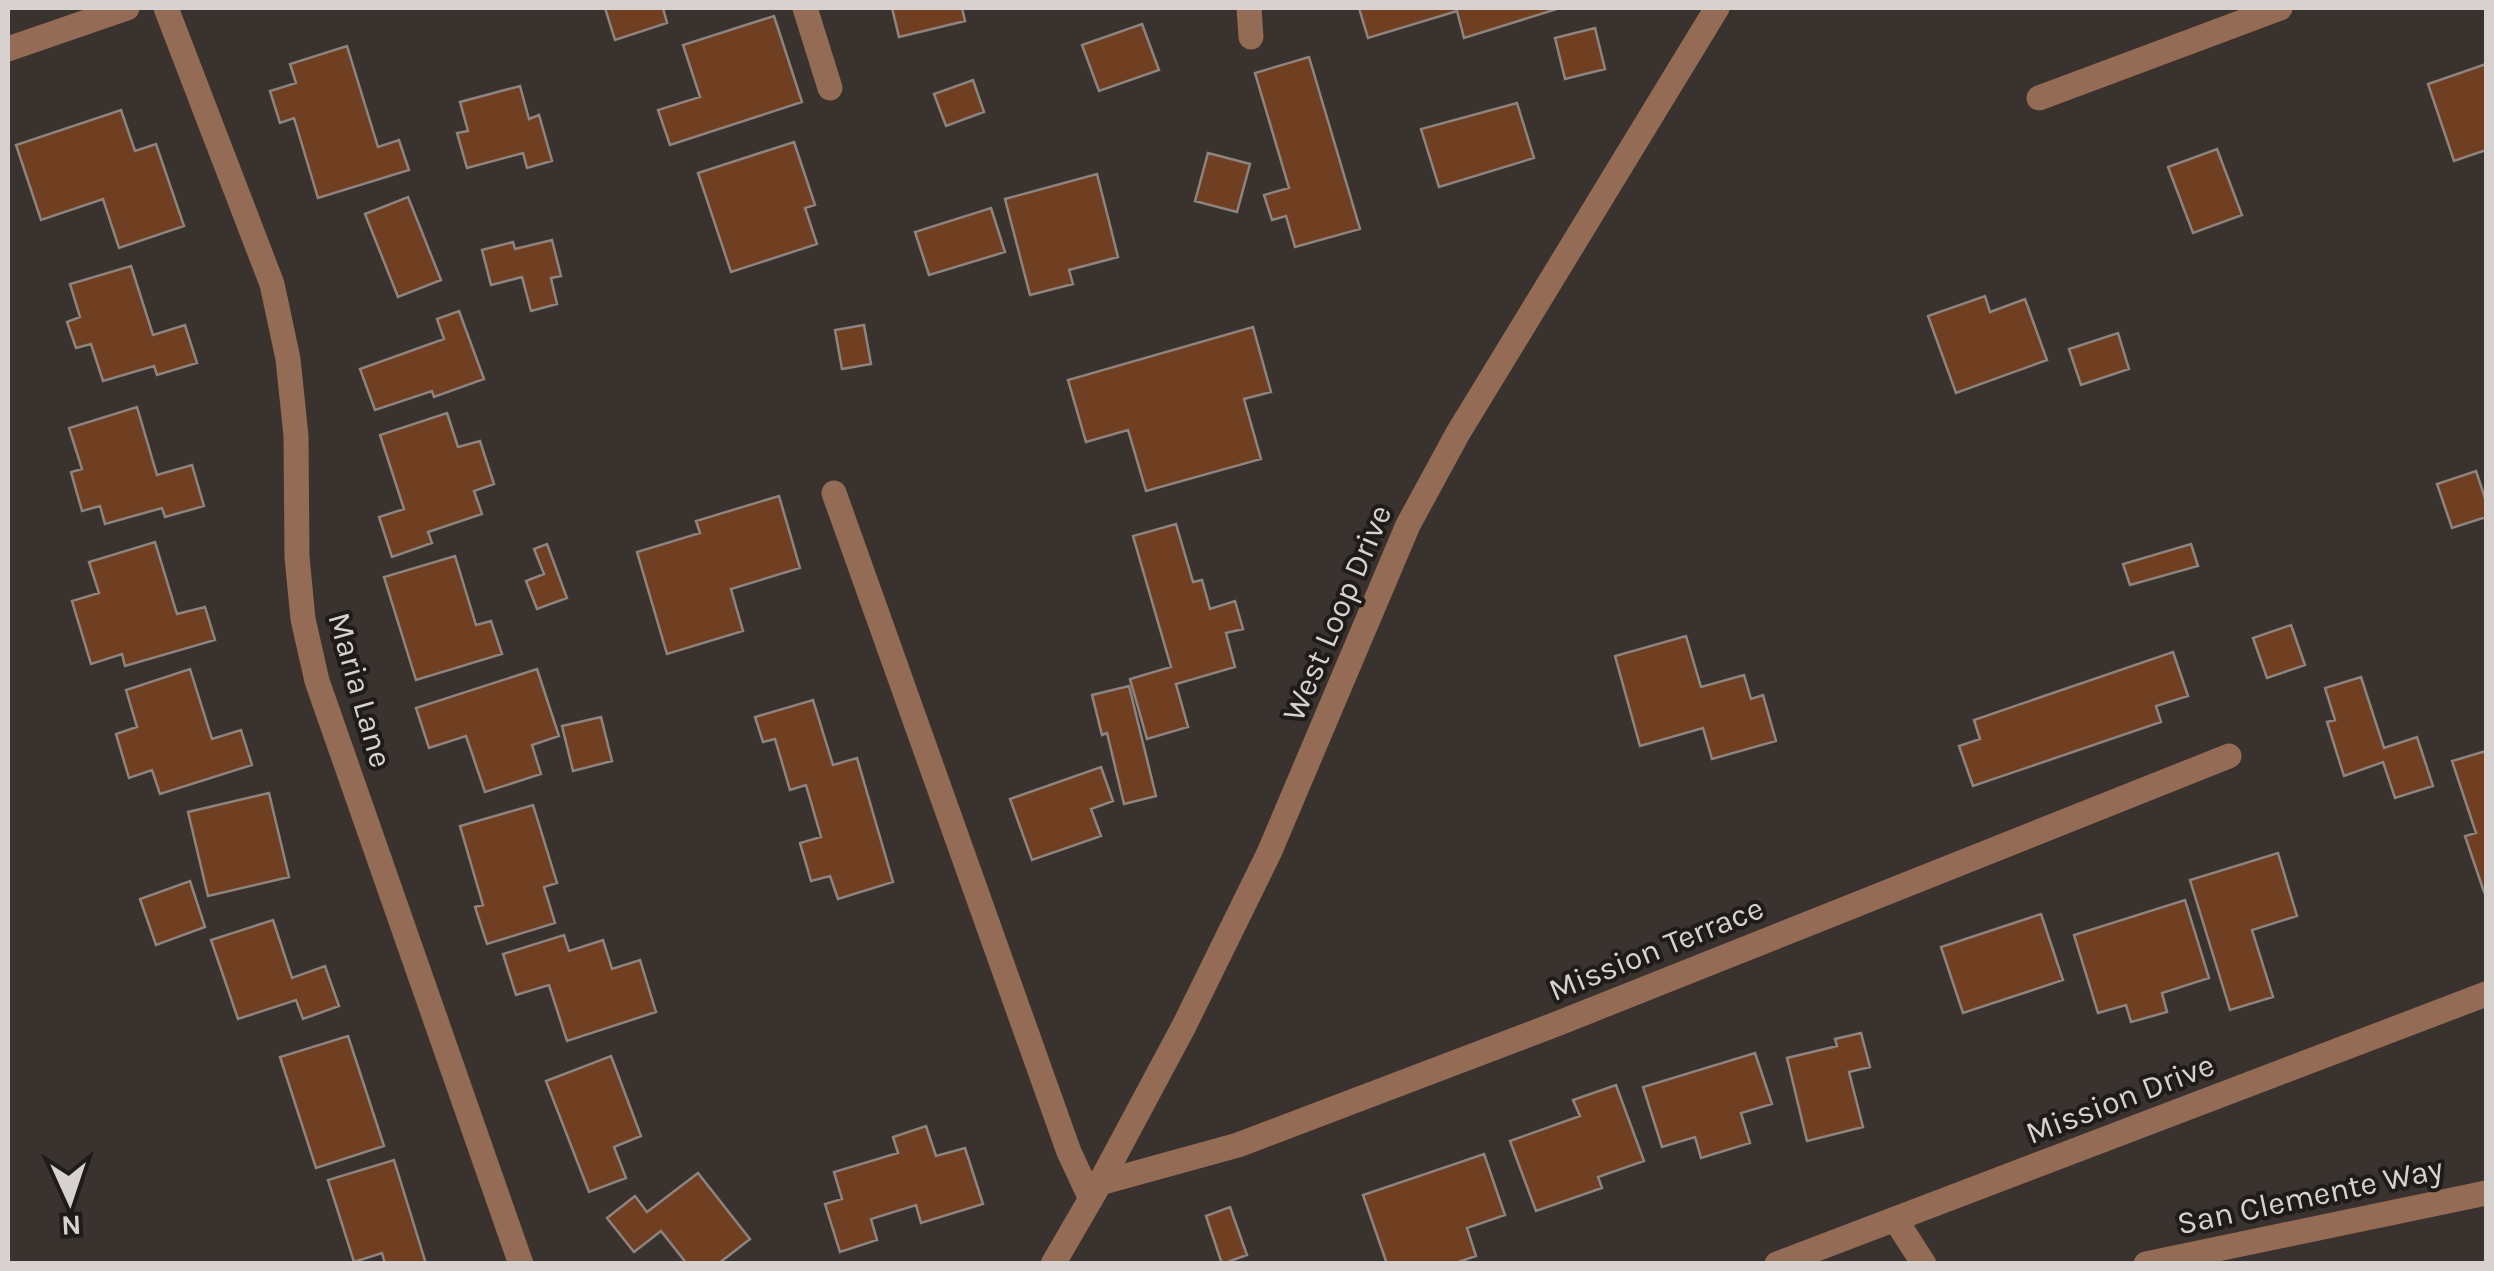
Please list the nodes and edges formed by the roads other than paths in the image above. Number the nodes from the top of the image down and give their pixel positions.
1 (126, 8) edge
2 (166, 8) edge
3 (805, 8) edge
4 (1249, 8) edge
5 (1717, 8) edge
6 (2280, 8) edge
7 (1251, 37) dead end
8 (8, 49) edge
9 (830, 88) dead end
10 (2040, 98) dead end
11 (834, 493) dead end
12 (2229, 756) dead end
13 (2486, 994) edge
14 (1095, 1192) junction
15 (2486, 1193) edge
16 (1895, 1219) junction
17 (521, 1264) edge
18 (1053, 1264) edge
19 (1777, 1264) edge
20 (1924, 1264) edge
21 (2146, 1264) edge

1 - 8 street
2 - 17 street, Maria Lane
3 - 9 street
4 - 7 street
5 - 14 street, West Loop Drive
6 - 10 street
11 - 14 street
12 - 14 street, Mission Terrace
13 - 16 street, Mission Drive
14 - 18 street, West Loop Drive
15 - 21 street, San Clemente Way
16 - 19 street, Mission Drive
16 - 20 street

